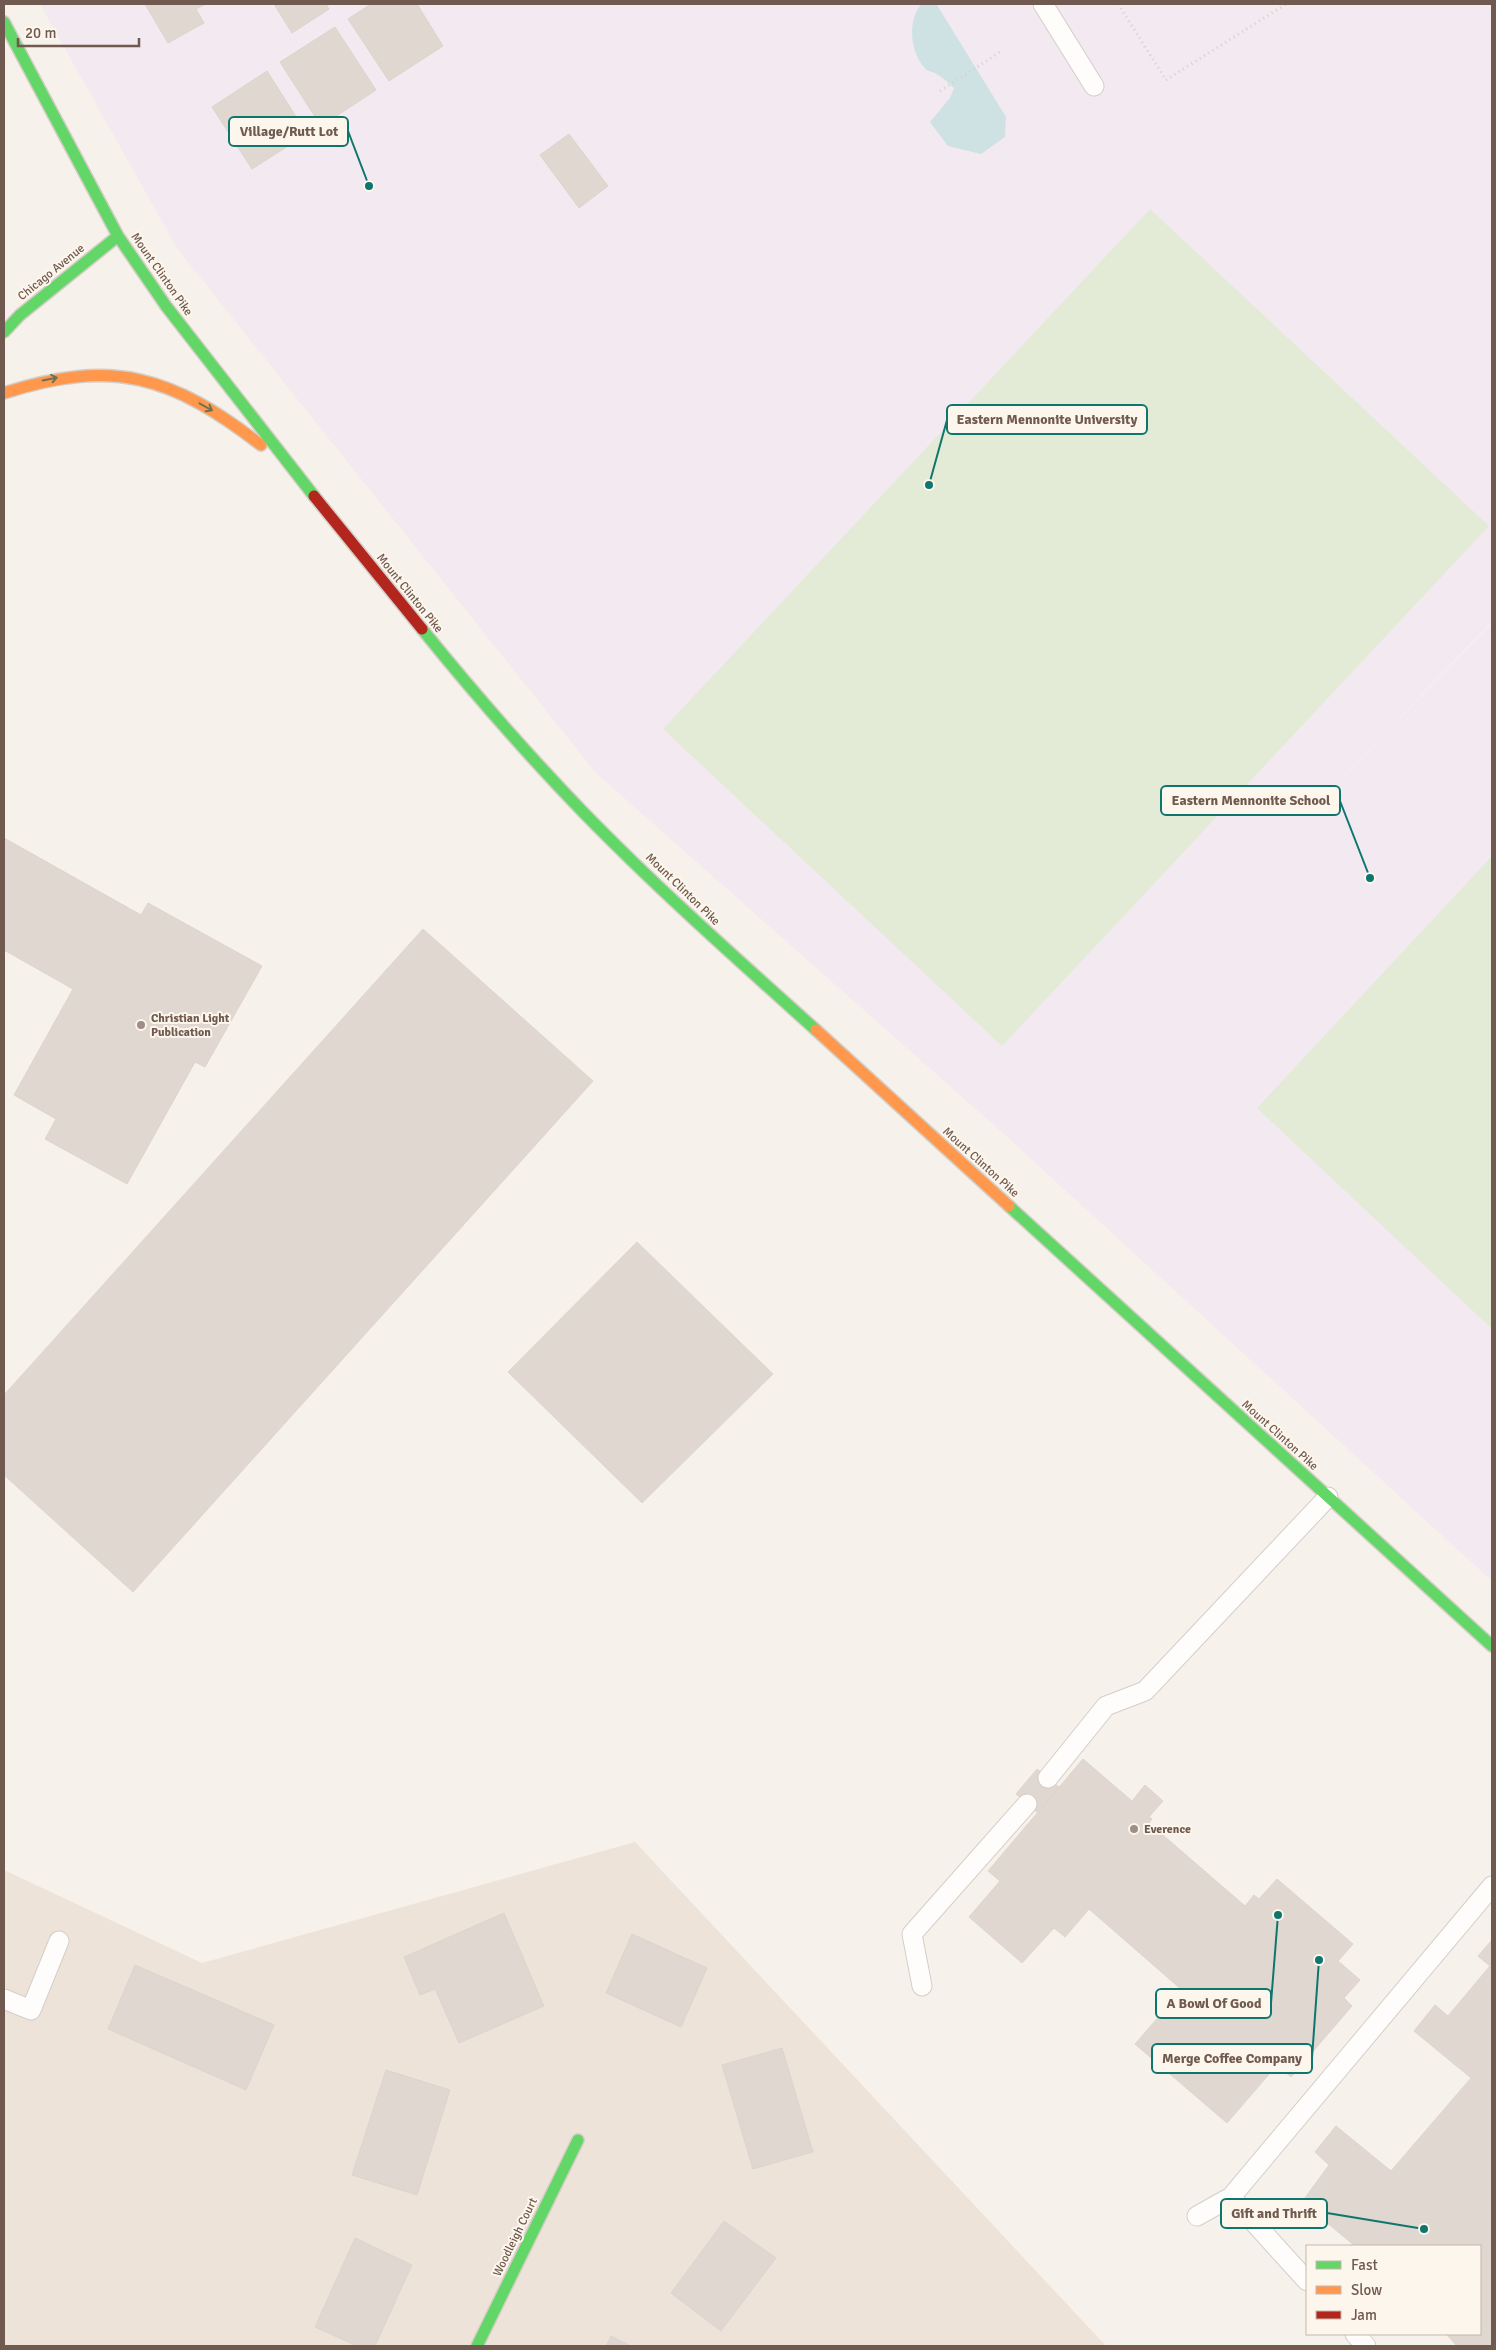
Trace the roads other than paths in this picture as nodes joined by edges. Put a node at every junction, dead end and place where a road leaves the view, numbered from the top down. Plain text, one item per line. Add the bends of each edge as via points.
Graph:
1 (1043, 4) edge
2 (4, 22) edge
3 (1094, 86) dead end
4 (118, 236) junction
5 (4, 332) edge
6 (4, 393) edge
7 (299, 478) junction
8 (1328, 1497) junction
9 (1492, 1646) edge
10 (1048, 1778) dead end
11 (1027, 1804) dead end
12 (1492, 1886) edge
13 (59, 1941) dead end
14 (922, 1986) dead end
15 (4, 1999) edge
16 (578, 2140) dead end
17 (1231, 2197) junction
18 (1197, 2216) dead end
19 (1306, 2280) edge
20 (1356, 2335) edge
21 (477, 2346) edge
22 (1366, 2346) edge

1 - 3 lane
2 - 4 street, Mount Clinton Pike
4 - 5 street, Chicago Avenue via 20,315
4 - 7 street, Mount Clinton Pike via 166,306
6 -> 7 street via 28,383 88,374 114,374 142,380 173,390 241,428
7 - 8 street, Mount Clinton Pike via 439,650 583,812 699,924
8 - 9 street, Mount Clinton Pike
8 - 10 lane via 1145,1691 1106,1706
11 - 14 lane via 912,1934
12 - 17 lane
13 - 15 lane via 31,2010
16 - 21 street, Woodleigh Court
17 - 18 lane
17 - 19 lane
20 - 22 lane

